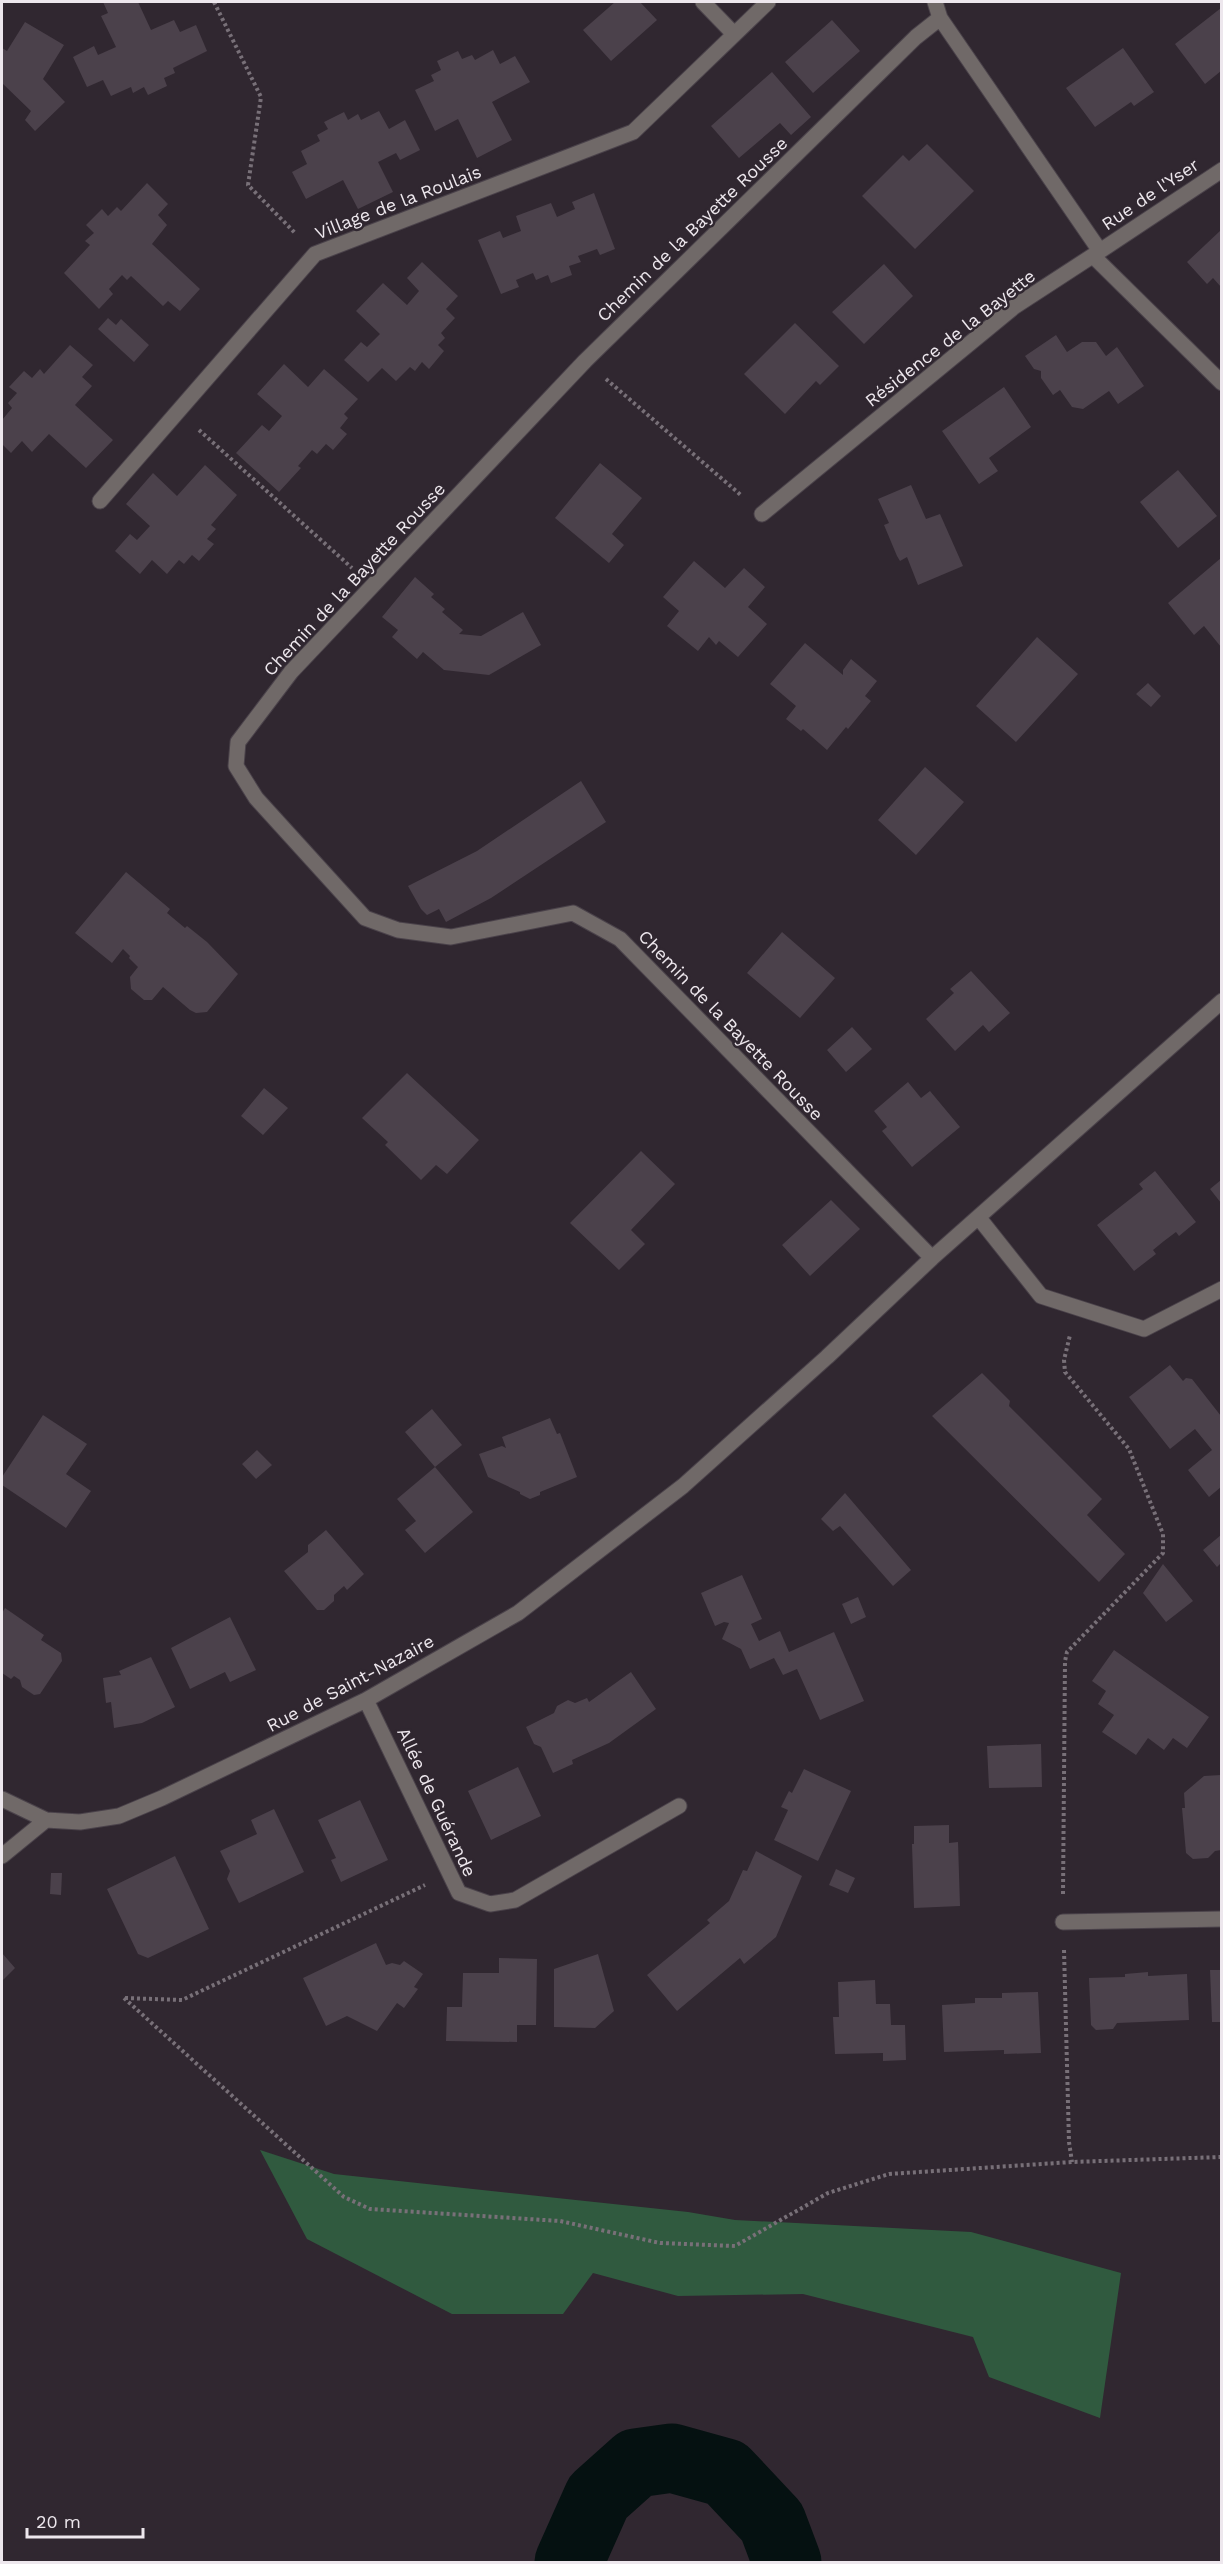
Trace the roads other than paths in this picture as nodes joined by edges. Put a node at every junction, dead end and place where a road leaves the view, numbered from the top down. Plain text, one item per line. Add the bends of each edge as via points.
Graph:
1 (703, 2) edge
2 (768, 2) edge
3 (935, 2) edge
4 (940, 18) junction
5 (733, 33) junction
6 (1221, 170) edge
7 (1097, 253) junction
8 (1221, 383) edge
9 (100, 501) dead end
10 (762, 514) road end
11 (1221, 1000) edge
12 (979, 1218) junction
13 (932, 1258) junction
14 (1221, 1289) edge
15 (366, 1700) junction
16 (2, 1799) edge
17 (679, 1806) dead end
18 (46, 1820) junction
19 (2, 1856) edge
20 (1221, 1919) edge
21 (1063, 1922) road end

1 - 5 street
2 - 5 street
3 - 4 street
4 - 7 street
4 - 13 street, Chemin de la Bayette Rousse via 916,37 585,361 291,672 238,742 236,766 256,798 365,918 398,930 451,937 573,913 620,939
5 - 9 street, Village de la Roulais via 633,132 315,255
6 - 7 street, Rue de l'Yser
7 - 8 street
7 - 10 street, Résidence de la Bayette via 1014,307
11 - 12 street, Rue de Saint-Nazaire
12 - 13 street, Rue de Saint-Nazaire
12 - 14 street via 1041,1296 1144,1329
13 - 15 street, Rue de Saint-Nazaire via 682,1486 518,1613
15 - 17 street, Allée de Guérande via 459,1893 490,1904 515,1900
15 - 18 street, Rue de Saint-Nazaire via 119,1816 80,1822
16 - 18 street, Rue de Saint-Nazaire
18 - 19 street
20 - 21 street

